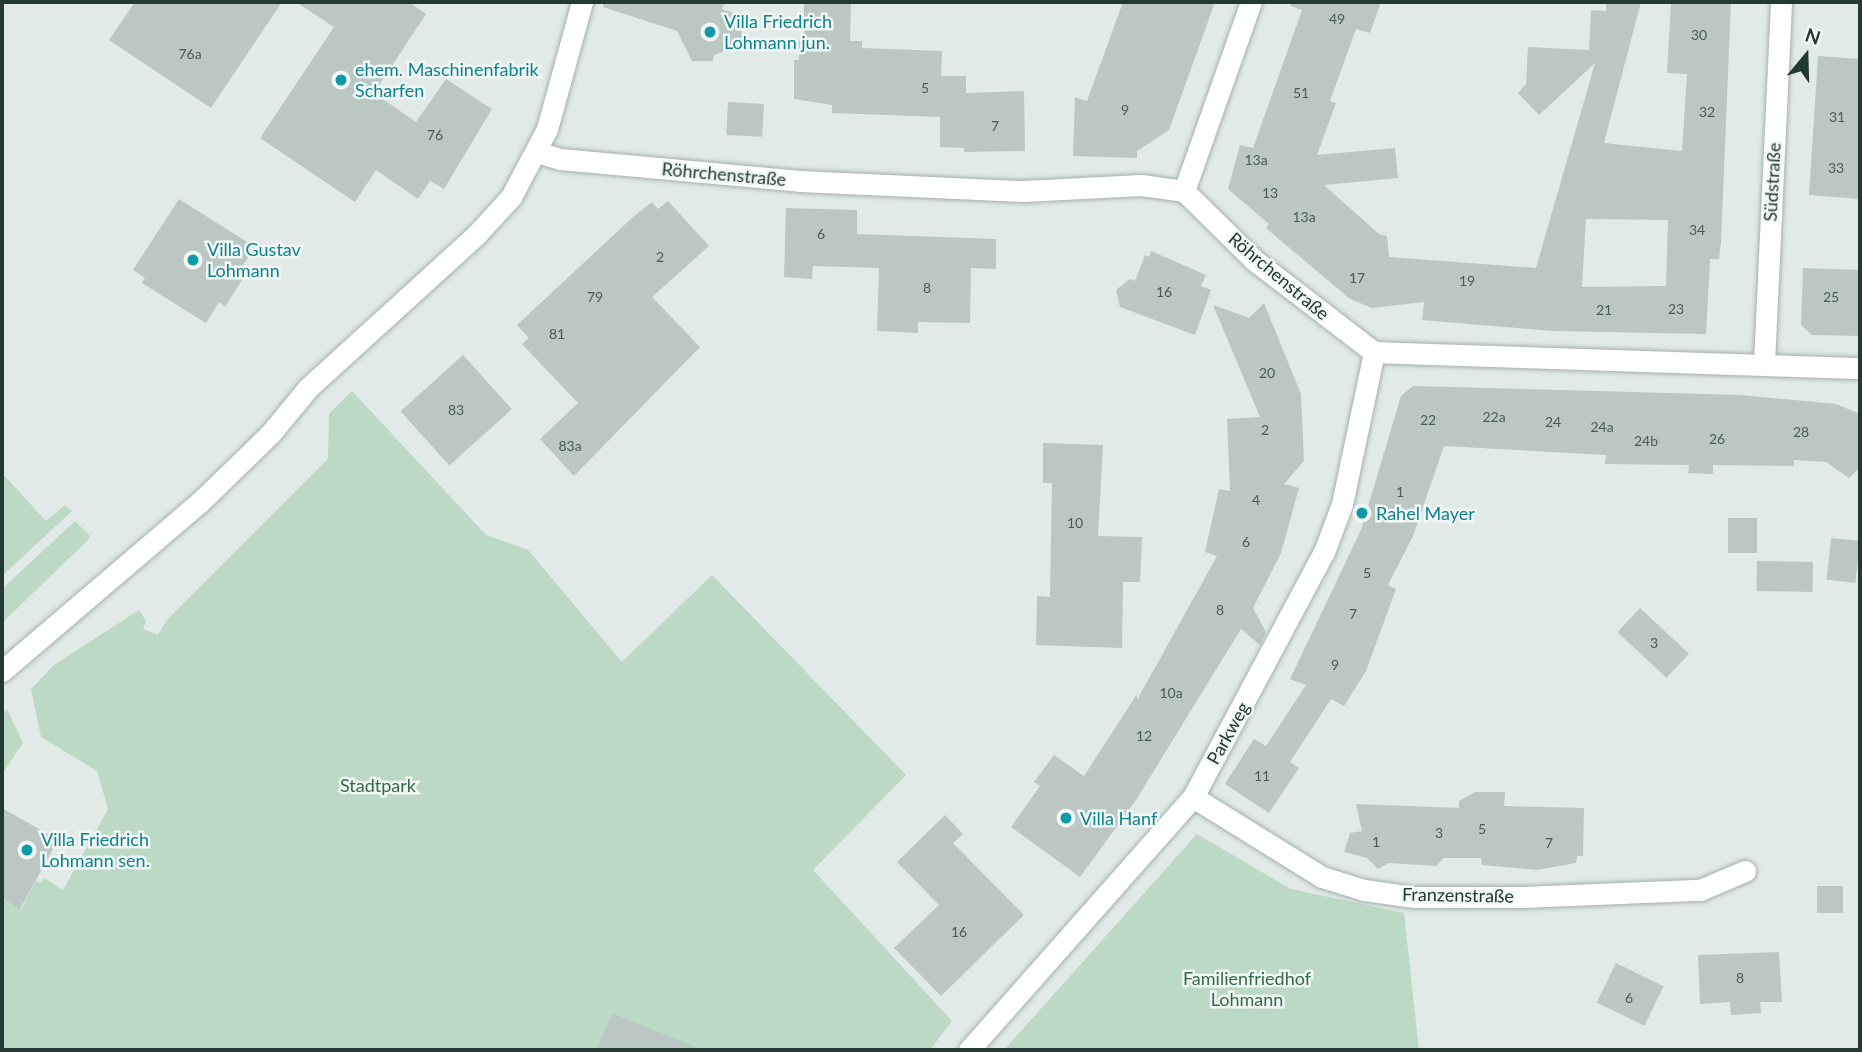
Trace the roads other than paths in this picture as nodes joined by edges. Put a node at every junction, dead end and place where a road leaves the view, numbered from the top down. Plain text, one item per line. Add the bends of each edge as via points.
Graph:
1 (582, 2) edge
2 (1251, 2) edge
3 (1781, 2) edge
4 (537, 152) junction
5 (1184, 191) junction
6 (1374, 352) junction
7 (1764, 363) junction
8 (1860, 368) edge
9 (2, 671) edge
10 (1193, 797) junction
11 (1745, 871) dead end
12 (969, 1050) edge

1 - 4 street
2 - 5 street
3 - 7 street, Südstraße
4 - 5 street, Röhrchenstraße via 560,159 800,181 1023,191 1141,185
4 - 9 street via 511,197 477,234 308,388 270,434 128,567
5 - 6 street, Röhrchenstraße via 1254,260
6 - 7 street
6 - 10 street, Parkweg via 1342,504 1324,552
7 - 8 street
10 - 11 street, Franzenstraße via 1322,877 1364,890 1413,897 1700,890
10 - 12 street, Parkweg

